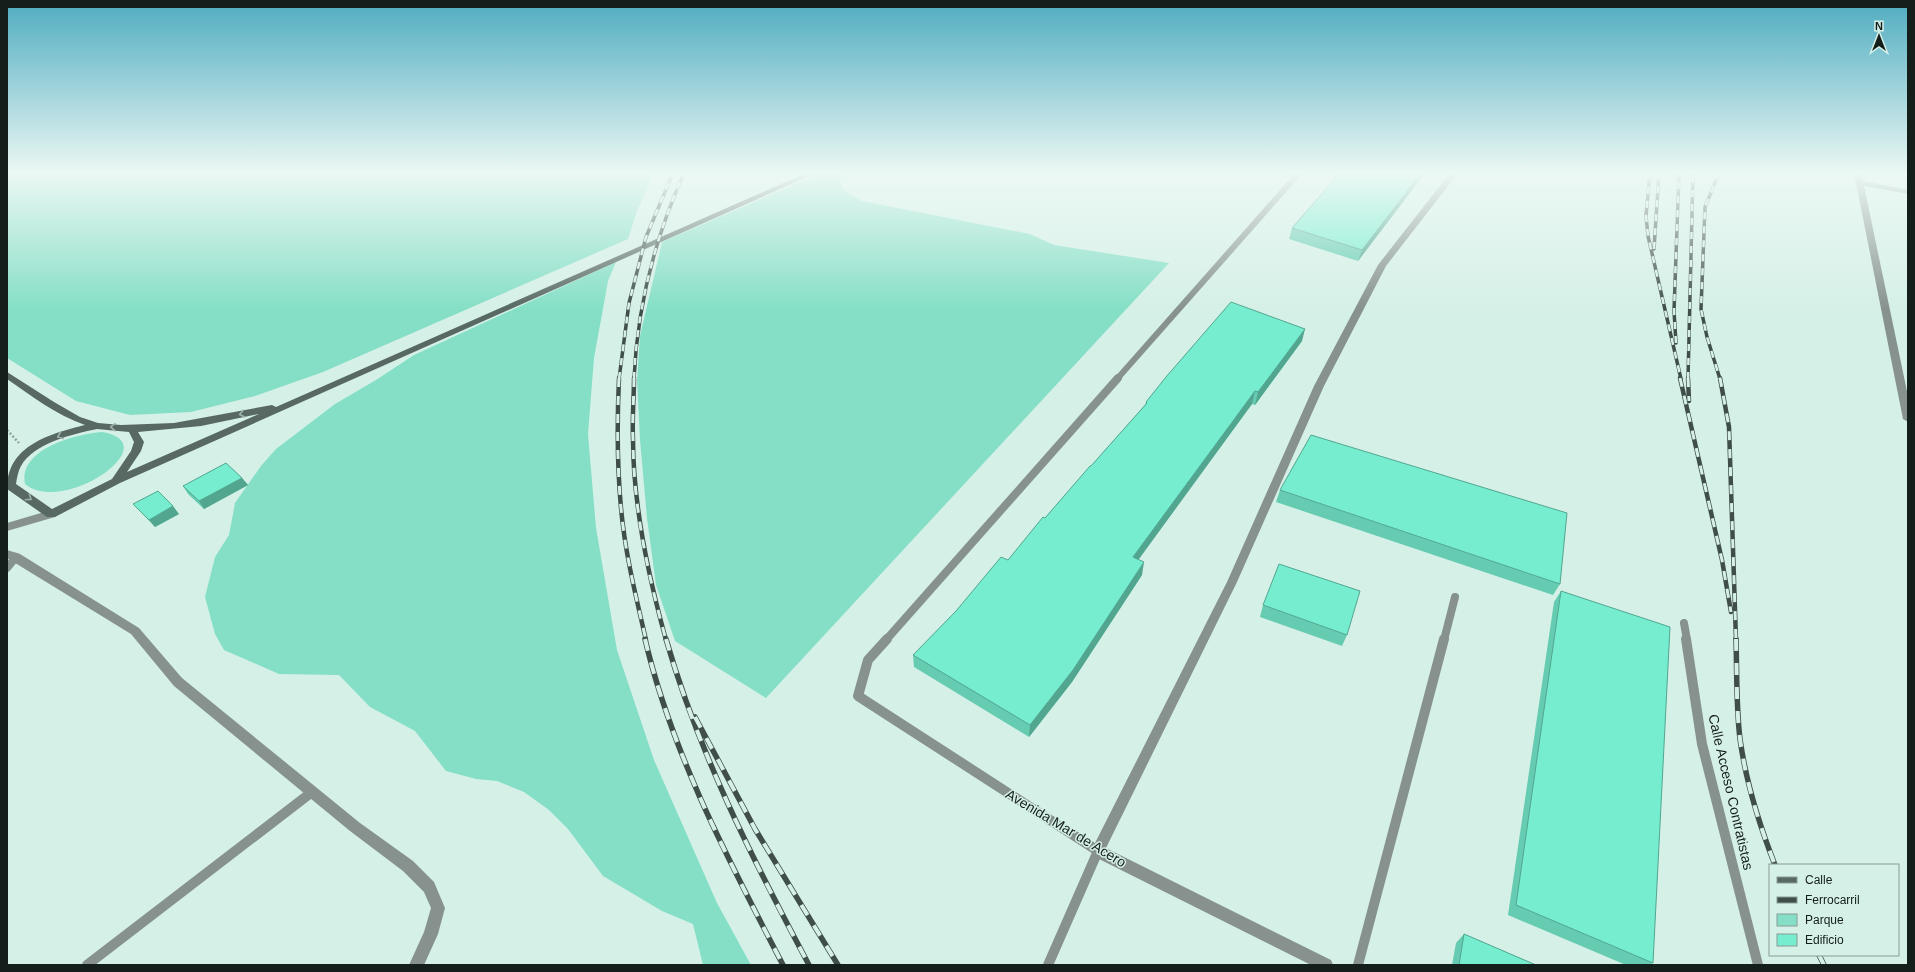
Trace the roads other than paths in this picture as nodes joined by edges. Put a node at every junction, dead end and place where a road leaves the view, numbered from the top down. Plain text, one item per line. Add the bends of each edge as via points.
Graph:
1 (710, 218) edge
2 (1259, 218) edge
3 (1419, 218) edge
4 (1868, 218) edge
5 (7, 375) edge
6 (294, 403) junction
7 (1908, 419) edge
8 (97, 426) junction
9 (132, 429) junction
10 (116, 481) junction
11 (9, 484) edge
12 (51, 514) junction
13 (7, 527) edge
14 (11, 556) edge
15 (7, 568) edge
16 (1455, 597) dead end
17 (1684, 624) dead end
18 (312, 792) junction
19 (1098, 851) junction
20 (88, 965) edge
21 (416, 965) edge
22 (1048, 965) edge
23 (1326, 965) edge
24 (1358, 965) edge
25 (1758, 965) edge

1 - 6 main road
2 - 19 lane, Avenida Mar de Acero via 868,660 858,696
3 - 19 street via 1382,265 1318,386 1232,582
4 - 7 street
5 - 8 main road via 77,419
6 -> 9 main road via 203,423
6 - 10 main road
9 -> 8 main road
8 -> 11 main road via 67,433 32,450 21,458
9 - 10 main road via 139,442
10 - 12 main road
11 -> 12 main road
12 - 13 street
14 - 15 lane
14 - 18 street via 135,631 178,682
16 - 24 lane
17 - 25 lane, Calle Acceso Contratistas via 1702,744
18 - 20 lane
18 - 21 street via 408,866 429,887 438,908 431,934
19 - 22 lane
19 - 23 street, Avenida Mar de Acero

